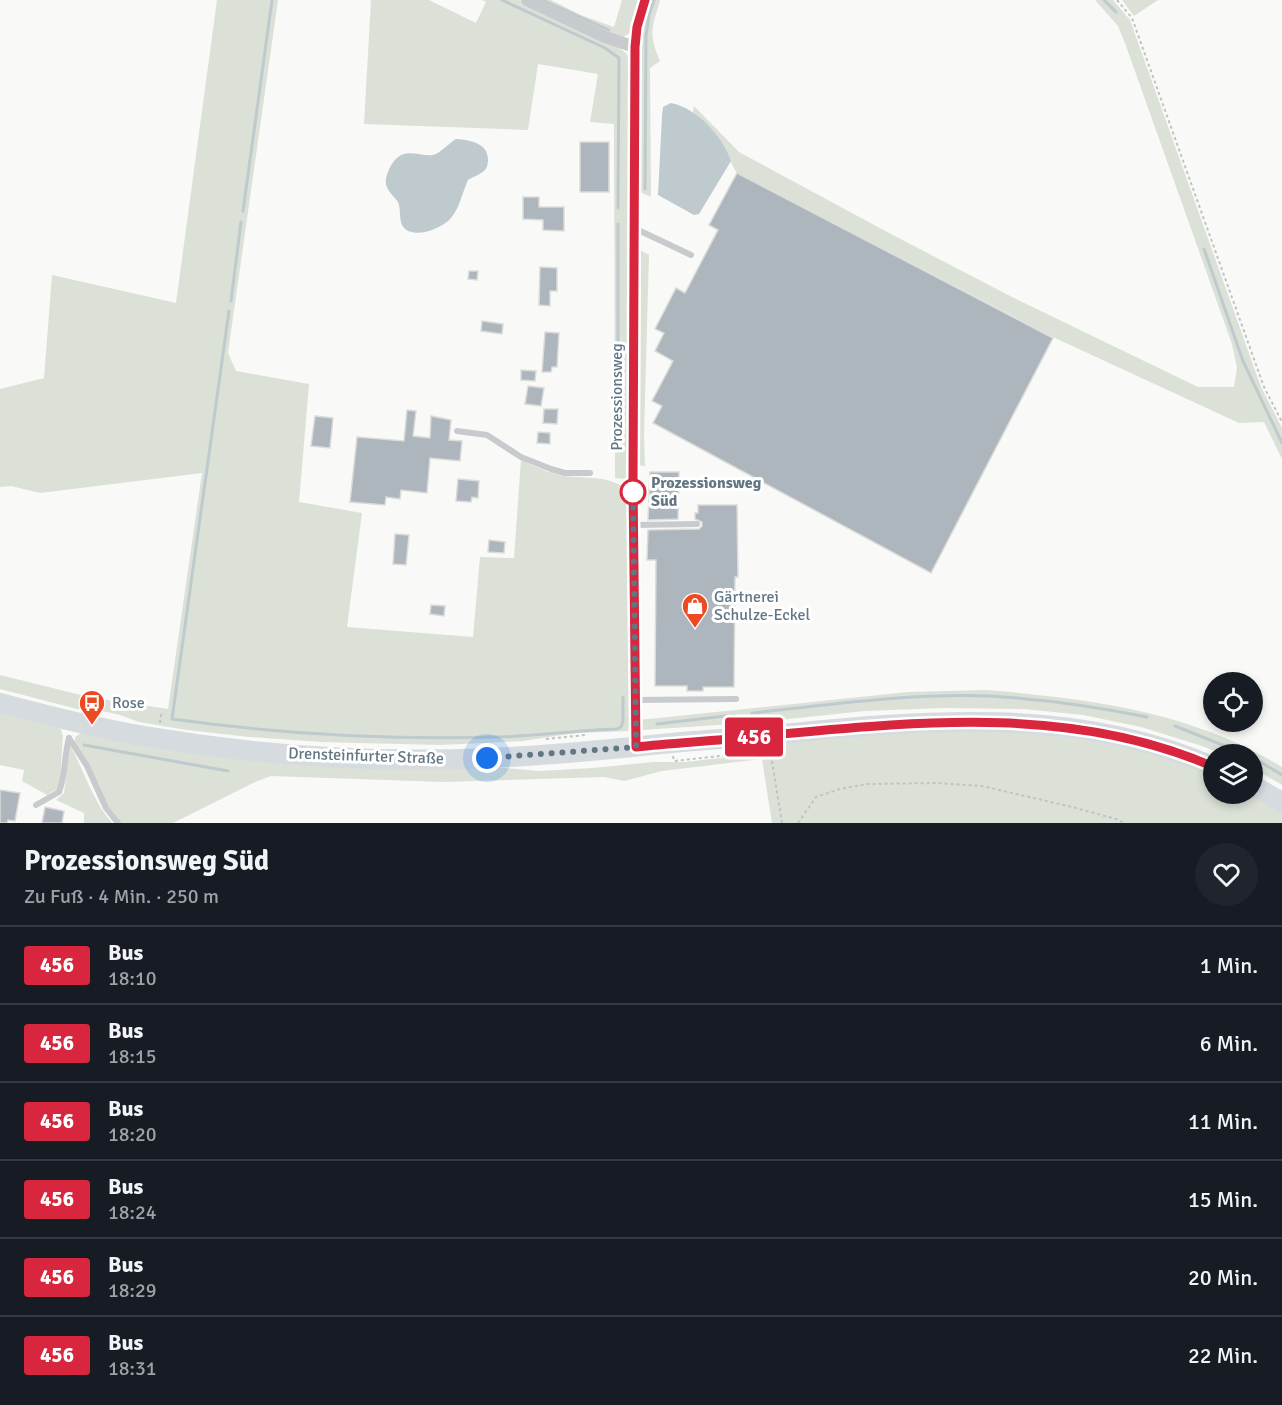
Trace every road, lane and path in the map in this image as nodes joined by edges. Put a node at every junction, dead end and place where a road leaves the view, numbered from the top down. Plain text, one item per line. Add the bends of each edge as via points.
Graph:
1 (527, 0) edge
2 (645, 0) edge
3 (1117, 0) edge
4 (635, 47) junction
5 (634, 227) junction
6 (691, 255) dead end
7 (1282, 422) edge
8 (457, 431) dead end
9 (590, 473) dead end
10 (697, 524) dead end
11 (633, 525) junction
12 (736, 699) dead end
13 (634, 700) junction
14 (0, 703) edge
15 (71, 730) junction
16 (591, 735) dead end
17 (541, 740) dead end
18 (770, 746) dead end
19 (636, 747) junction
20 (1203, 762) edge
21 (1263, 791) edge
22 (1282, 802) edge
23 (36, 805) dead end
24 (118, 823) edge
25 (782, 823) edge
26 (798, 823) edge
27 (1125, 823) edge

1 - 4 street
2 - 4 street, Prozessionsweg
3 - 7 path via 1132,18 1264,387
4 - 5 street, Prozessionsweg
5 - 6 lane
5 - 11 street, Prozessionsweg
8 - 9 lane via 487,435 521,457 551,469
10 - 11 lane
11 - 13 street, Prozessionsweg
12 - 13 lane
13 - 19 street, Prozessionsweg
14 - 15 main road, Drensteinfurter Straße
15 - 19 main road, Drensteinfurter Straße via 320,756 487,758
15 - 23 lane via 59,792
15 - 24 lane via 106,808
16 - 17 path
18 - 25 path
19 - 20 main road, Drensteinfurter Straße via 864,725 1023,723 1137,741
21 - 22 main road
26 - 27 path via 816,797 867,783 982,786

